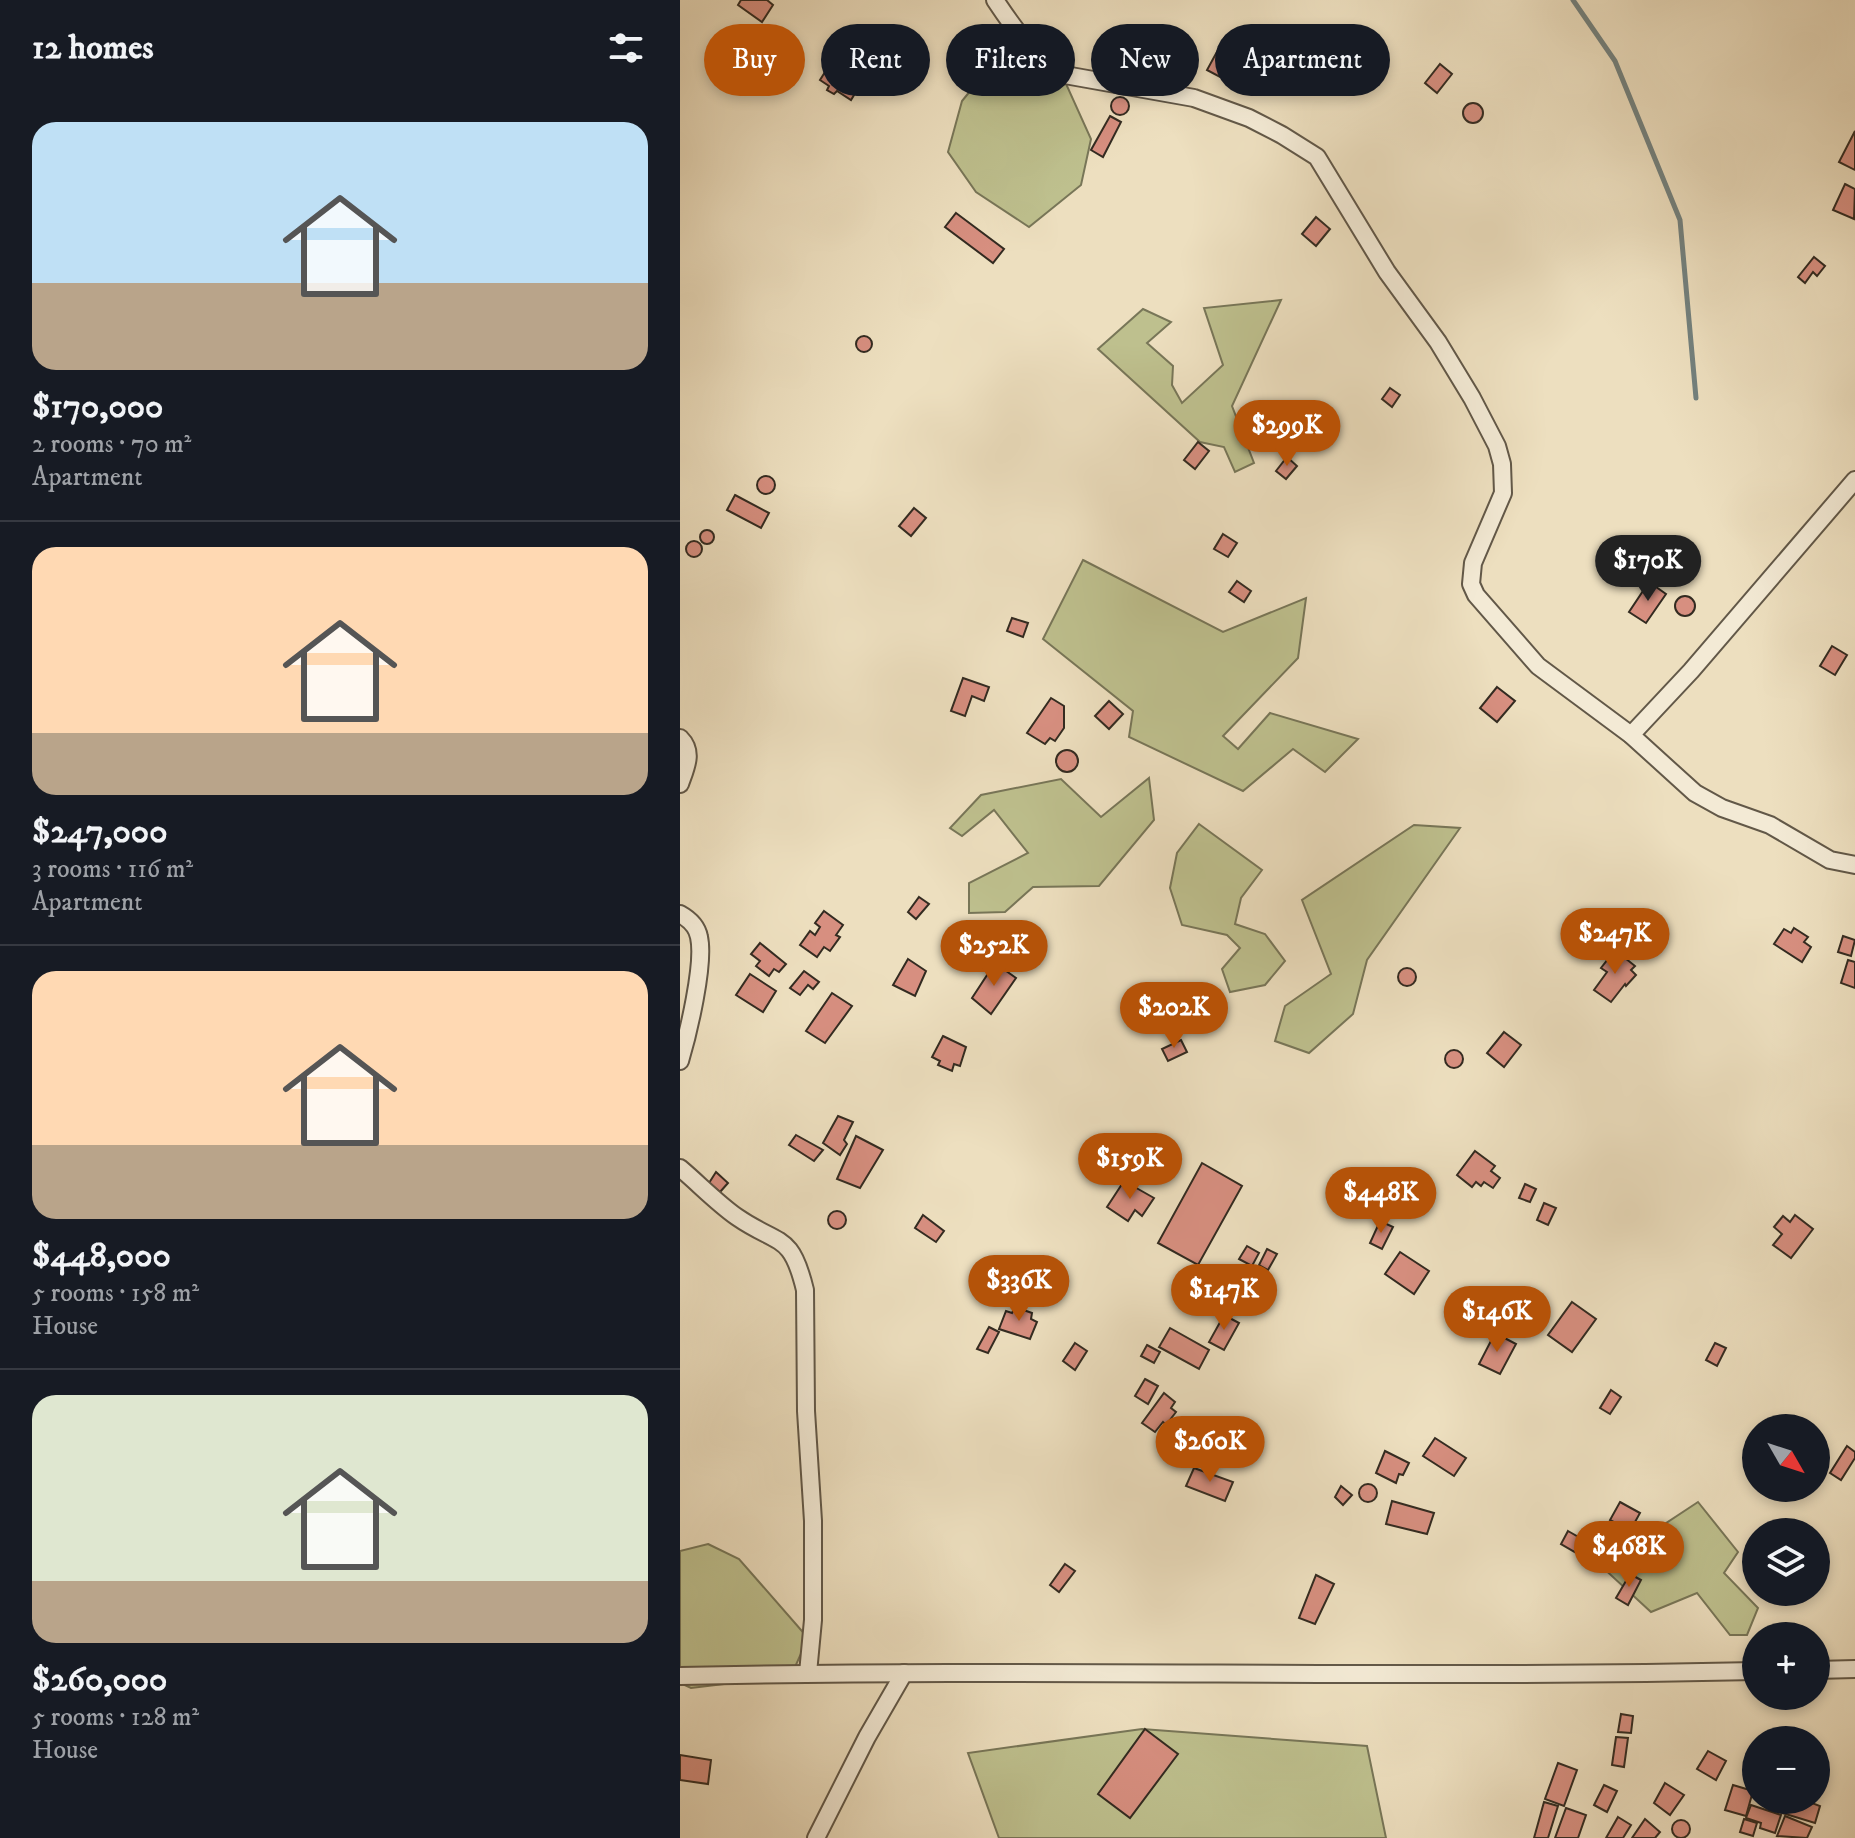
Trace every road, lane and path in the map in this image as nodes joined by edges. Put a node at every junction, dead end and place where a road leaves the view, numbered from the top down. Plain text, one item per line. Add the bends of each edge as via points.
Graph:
1 (995, 0) edge
2 (1855, 480) edge
3 (1631, 735) junction
4 (680, 738) edge
5 (680, 784) edge
6 (1855, 865) edge
7 (680, 914) edge
8 (680, 1061) edge
9 (680, 1168) edge
10 (1855, 1669) edge
11 (1830, 1670) edge
12 (1742, 1671) edge
13 (808, 1673) junction
14 (904, 1673) junction
15 (680, 1676) edge
16 (816, 1838) edge

1 - 3 street via 1029,47 1065,75 1194,98 1249,118 1317,157 1445,354 1497,446 1503,493 1473,563 1473,589 1538,666
2 - 3 street
3 - 6 street via 1708,801 1770,825 1830,860
4 - 5 street via 689,757
7 - 8 street via 697,929 700,946
9 - 13 street via 737,1216 789,1248 803,1279 813,1536
10 - 11 street
12 - 14 street
13 - 14 street
13 - 15 street
14 - 16 street

